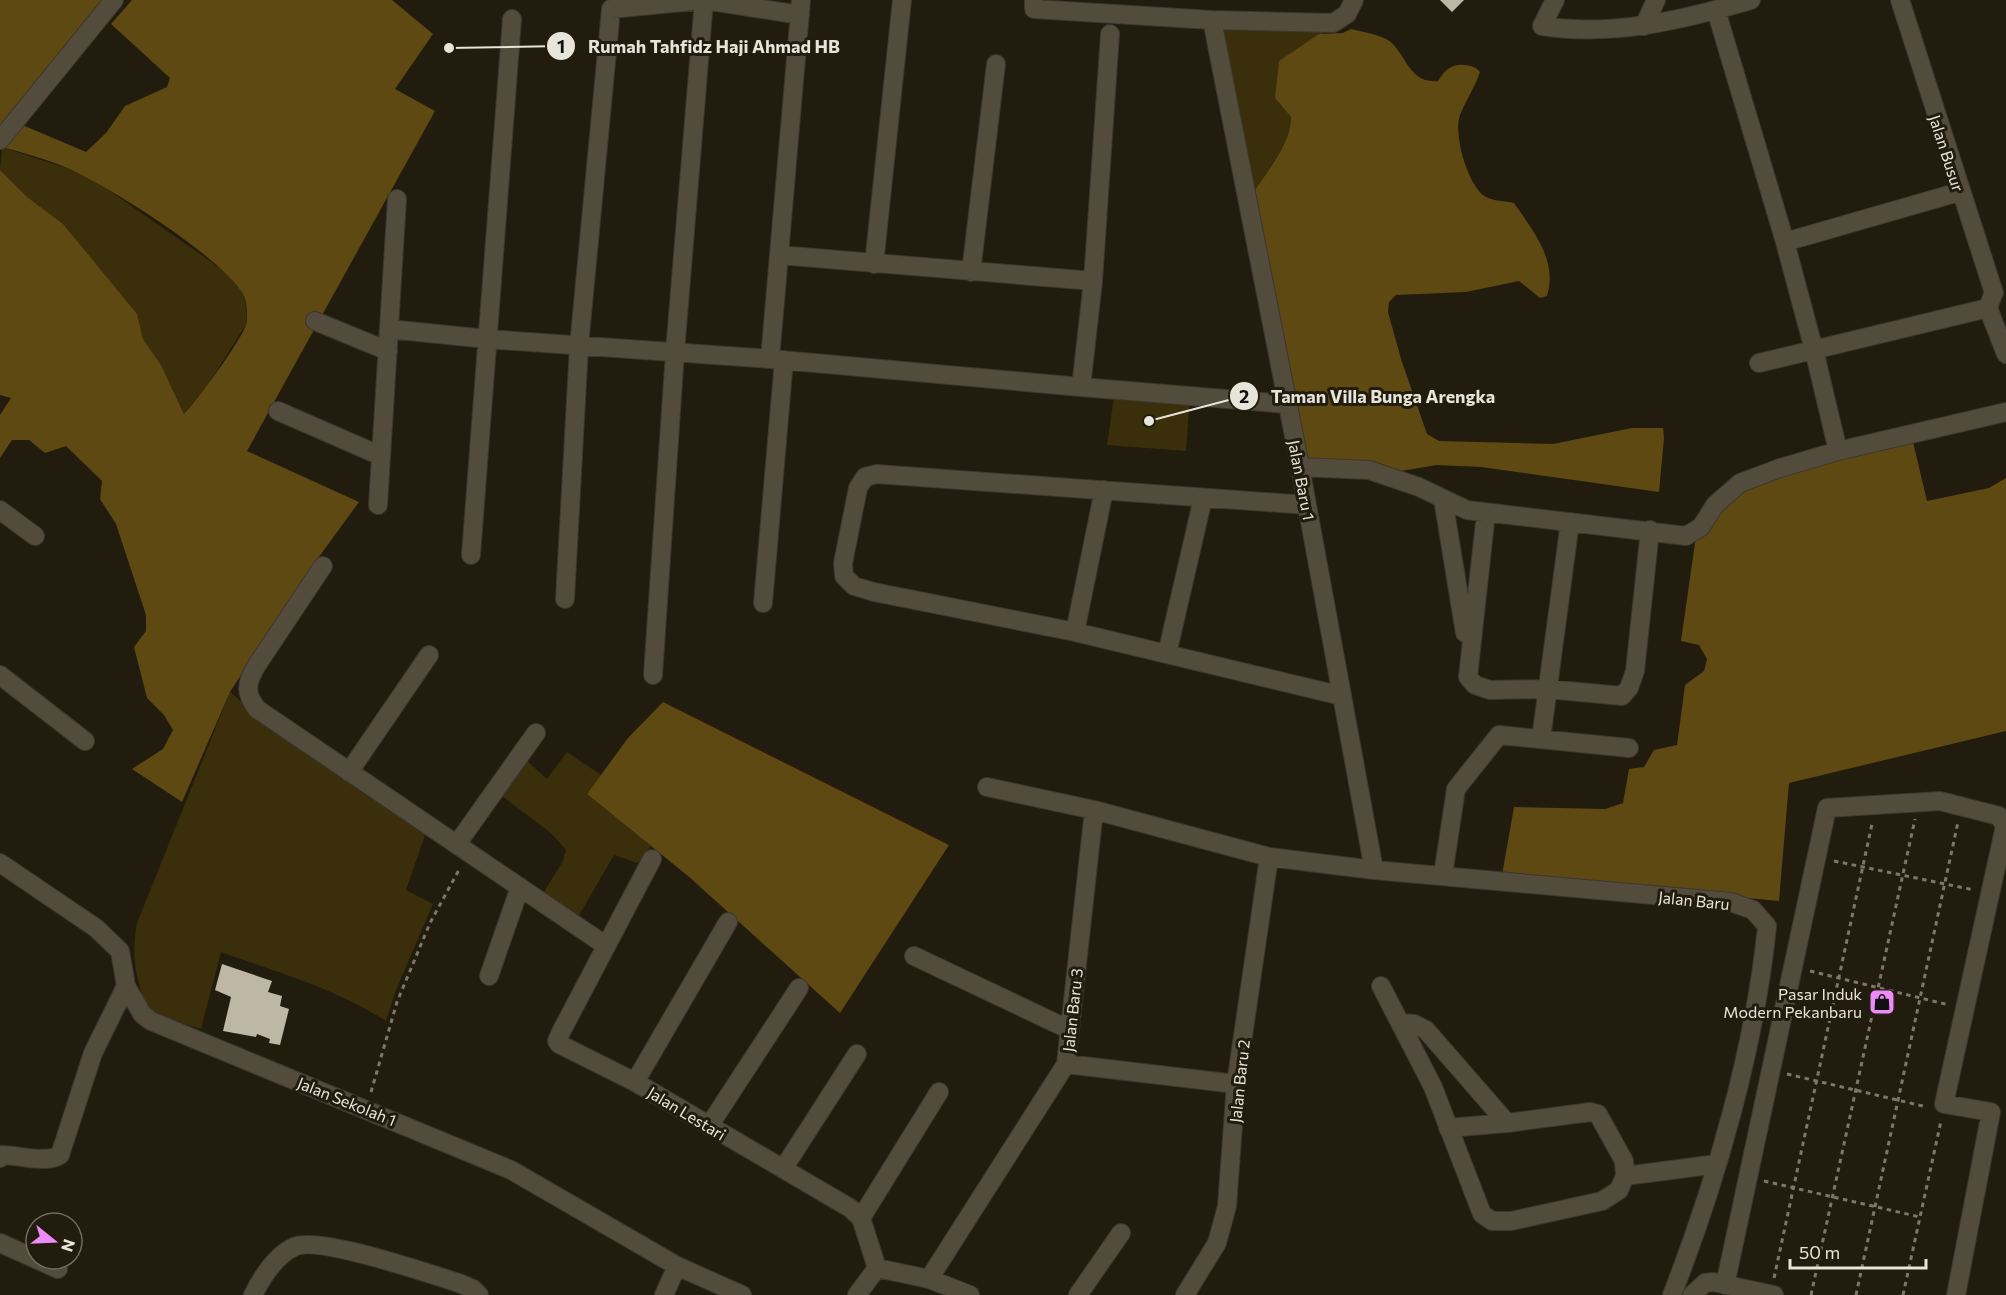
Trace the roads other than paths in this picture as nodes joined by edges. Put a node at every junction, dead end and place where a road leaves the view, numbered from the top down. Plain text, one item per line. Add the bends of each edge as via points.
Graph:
1 (114, 0) edge
2 (704, 0) edge
3 (902, 0) edge
4 (1034, 0) edge
5 (1354, 0) edge
6 (1555, 0) edge
7 (1656, 0) edge
8 (1751, 0) edge
9 (1900, 0) edge
10 (611, 4) edge
11 (1120, 7) edge
12 (800, 8) edge
13 (1716, 10) junction
14 (512, 19) dead end
15 (1212, 20) junction
16 (1644, 26) junction
17 (1110, 34) dead end
18 (996, 64) dead end
19 (0, 140) edge
20 (1959, 192) junction
21 (397, 199) dead end
22 (1785, 242) junction
23 (779, 255) junction
24 (874, 264) junction
25 (971, 273) junction
26 (1093, 281) junction
27 (1996, 299) edge
28 (315, 321) dead end
29 (389, 329) junction
30 (487, 339) junction
31 (579, 346) junction
32 (1814, 350) junction
33 (388, 351) junction
34 (675, 352) junction
35 (2006, 354) edge
36 (777, 359) junction
37 (1759, 363) dead end
38 (1081, 387) junction
39 (1286, 404) junction
40 (278, 411) dead end
41 (2006, 412) edge
42 (1838, 451) junction
43 (381, 456) junction
44 (1300, 467) junction
45 (1104, 490) junction
46 (1203, 498) junction
47 (1443, 499) junction
48 (378, 506) dead end
49 (1307, 506) junction
50 (0, 510) edge
51 (1486, 513) junction
52 (1570, 522) junction
53 (1650, 530) junction
54 (35, 536) dead end
55 (471, 555) dead end
56 (323, 566) dead end
57 (565, 599) dead end
58 (764, 603) dead end
59 (1075, 632) junction
60 (1468, 653) junction
61 (1167, 654) junction
62 (429, 655) dead end
63 (0, 675) edge
64 (653, 675) dead end
65 (1547, 689) junction
66 (1342, 696) junction
67 (536, 733) dead end
68 (1541, 739) junction
69 (85, 741) dead end
70 (1629, 748) dead end
71 (349, 772) junction
72 (987, 788) dead end
73 (1094, 810) junction
74 (463, 848) junction
75 (1269, 857) junction
76 (652, 859) dead end
77 (0, 863) edge
78 (1374, 870) junction
79 (1443, 875) junction
80 (520, 887) junction
81 (728, 922) dead end
82 (605, 945) junction
83 (914, 956) dead end
84 (489, 976) dead end
85 (126, 986) junction
86 (1381, 986) dead end
87 (799, 988) dead end
88 (1400, 1023) junction
89 (1068, 1029) junction
90 (857, 1054) dead end
91 (1066, 1064) junction
92 (635, 1082) junction
93 (1236, 1084) junction
94 (939, 1092) dead end
95 (1507, 1123) junction
96 (709, 1126) junction
97 (1448, 1128) junction
98 (0, 1158) edge
99 (1717, 1164) junction
100 (783, 1169) junction
101 (1625, 1176) junction
102 (861, 1218) junction
103 (1121, 1233) dead end
104 (0, 1243) edge
105 (24, 1254) edge
106 (677, 1266) junction
107 (877, 1268) junction
108 (929, 1280) junction
109 (1725, 1285) junction
110 (253, 1295) edge
111 (479, 1295) edge
112 (664, 1295) edge
113 (742, 1295) edge
114 (857, 1295) edge
115 (970, 1295) edge
116 (1078, 1295) edge
117 (1185, 1295) edge
118 (1672, 1295) edge
119 (1692, 1295) edge
120 (1772, 1295) edge
121 (1956, 1295) edge

1 - 19 street
2 - 10 street
2 - 12 street
2 - 34 street
3 - 24 street
4 - 11 street via 1034,9
5 - 15 street via 1347,14 1333,23
6 - 16 street via 1542,26 1602,31
7 - 16 street
8 - 13 street
9 - 20 street, Jalan Busur
10 - 31 street
11 - 15 street
12 - 23 street
13 - 16 street
13 - 22 street
14 - 30 street
15 - 39 street, Jalan Baru 1
17 - 26 street
18 - 25 street
20 - 22 street
20 - 27 street, Jalan Busur
21 - 29 street
22 - 32 street
23 - 24 street
23 - 36 street
24 - 25 street
25 - 26 street
26 - 38 street
27 - 32 street
27 - 35 street, Jalan Busur
28 - 33 street
29 - 30 street
29 - 33 street
30 - 31 street
30 - 55 street
31 - 34 street
31 - 57 street
32 - 37 street
32 - 42 street
33 - 43 street
34 - 36 street
34 - 64 street
36 - 38 street
36 - 58 street
38 - 39 street
39 - 44 street, Jalan Baru 1
40 - 43 street
41 - 42 street
42 - 53 street via 1740,483 1715,505 1701,527 1686,536
43 - 48 street
44 - 47 street via 1370,470
44 - 49 street, Jalan Baru 1
45 - 46 street
45 - 59 street
45 - 59 street via 878,474 865,477 853,504 843,563 844,576 854,586
46 - 49 street
46 - 61 street
47 - 51 street via 1467,510
47 - 60 street
49 - 66 street, Jalan Baru 1
50 - 54 street
51 - 52 street
51 - 60 street
52 - 53 street
52 - 65 street
53 - 65 street via 1635,670 1629,688 1622,696
56 - 71 street via 246,684 248,697 257,709
59 - 61 street
60 - 65 street via 1468,676 1475,685 1490,690
61 - 66 street
62 - 71 street
63 - 69 street
65 - 68 street
66 - 78 street, Jalan Baru 1
67 - 74 street
68 - 70 street
68 - 79 street via 1499,735 1456,789
71 - 74 street
72 - 73 street, Jalan Baru
73 - 75 street, Jalan Baru
73 - 89 street, Jalan Baru 3
74 - 80 street
75 - 78 street, Jalan Baru
75 - 93 street, Jalan Baru 2
76 - 82 street
77 - 85 street, Jalan Sekolah 1 via 96,928 120,951
78 - 79 street, Jalan Baru
79 - 99 street, Jalan Baru via 1731,902 1753,909 1767,926 1764,959
80 - 82 street
80 - 84 street
81 - 92 street
82 - 92 street, Jalan Lestari via 557,1041
83 - 89 street
85 - 98 street via 93,1053 60,1155 54,1159 3,1155
85 - 106 street, Jalan Sekolah 1 via 142,1014 151,1021 511,1170
86 - 88 street
87 - 96 street
88 - 95 street via 1426,1030
88 - 97 street via 1433,1087
89 - 91 street, Jalan Baru 3
90 - 100 street
91 - 93 street
91 - 108 street, Jalan Baru 3
92 - 96 street, Jalan Lestari
93 - 117 street, Jalan Baru 2 via 1227,1206 1217,1243
94 - 102 street
95 - 97 street
95 - 101 street via 1598,1114 1624,1161
96 - 100 street, Jalan Lestari
97 - 101 street via 1482,1214 1492,1221 1520,1220 1602,1201 1619,1190
99 - 101 street
99 - 118 street, Jalan Baru
100 - 102 street, Jalan Lestari
102 - 107 street
103 - 116 street
104 - 105 street
106 - 112 street
106 - 113 street, Jalan Sekolah 1
107 - 108 street
107 - 114 street
108 - 115 street
109 - 119 street via 1705,1283
109 - 120 street
109 - 121 street via 1827,808 1940,801 1999,816 2005,826 1944,1108 1991,1112
110 - 111 street via 279,1258 295,1246 309,1243 459,1283

